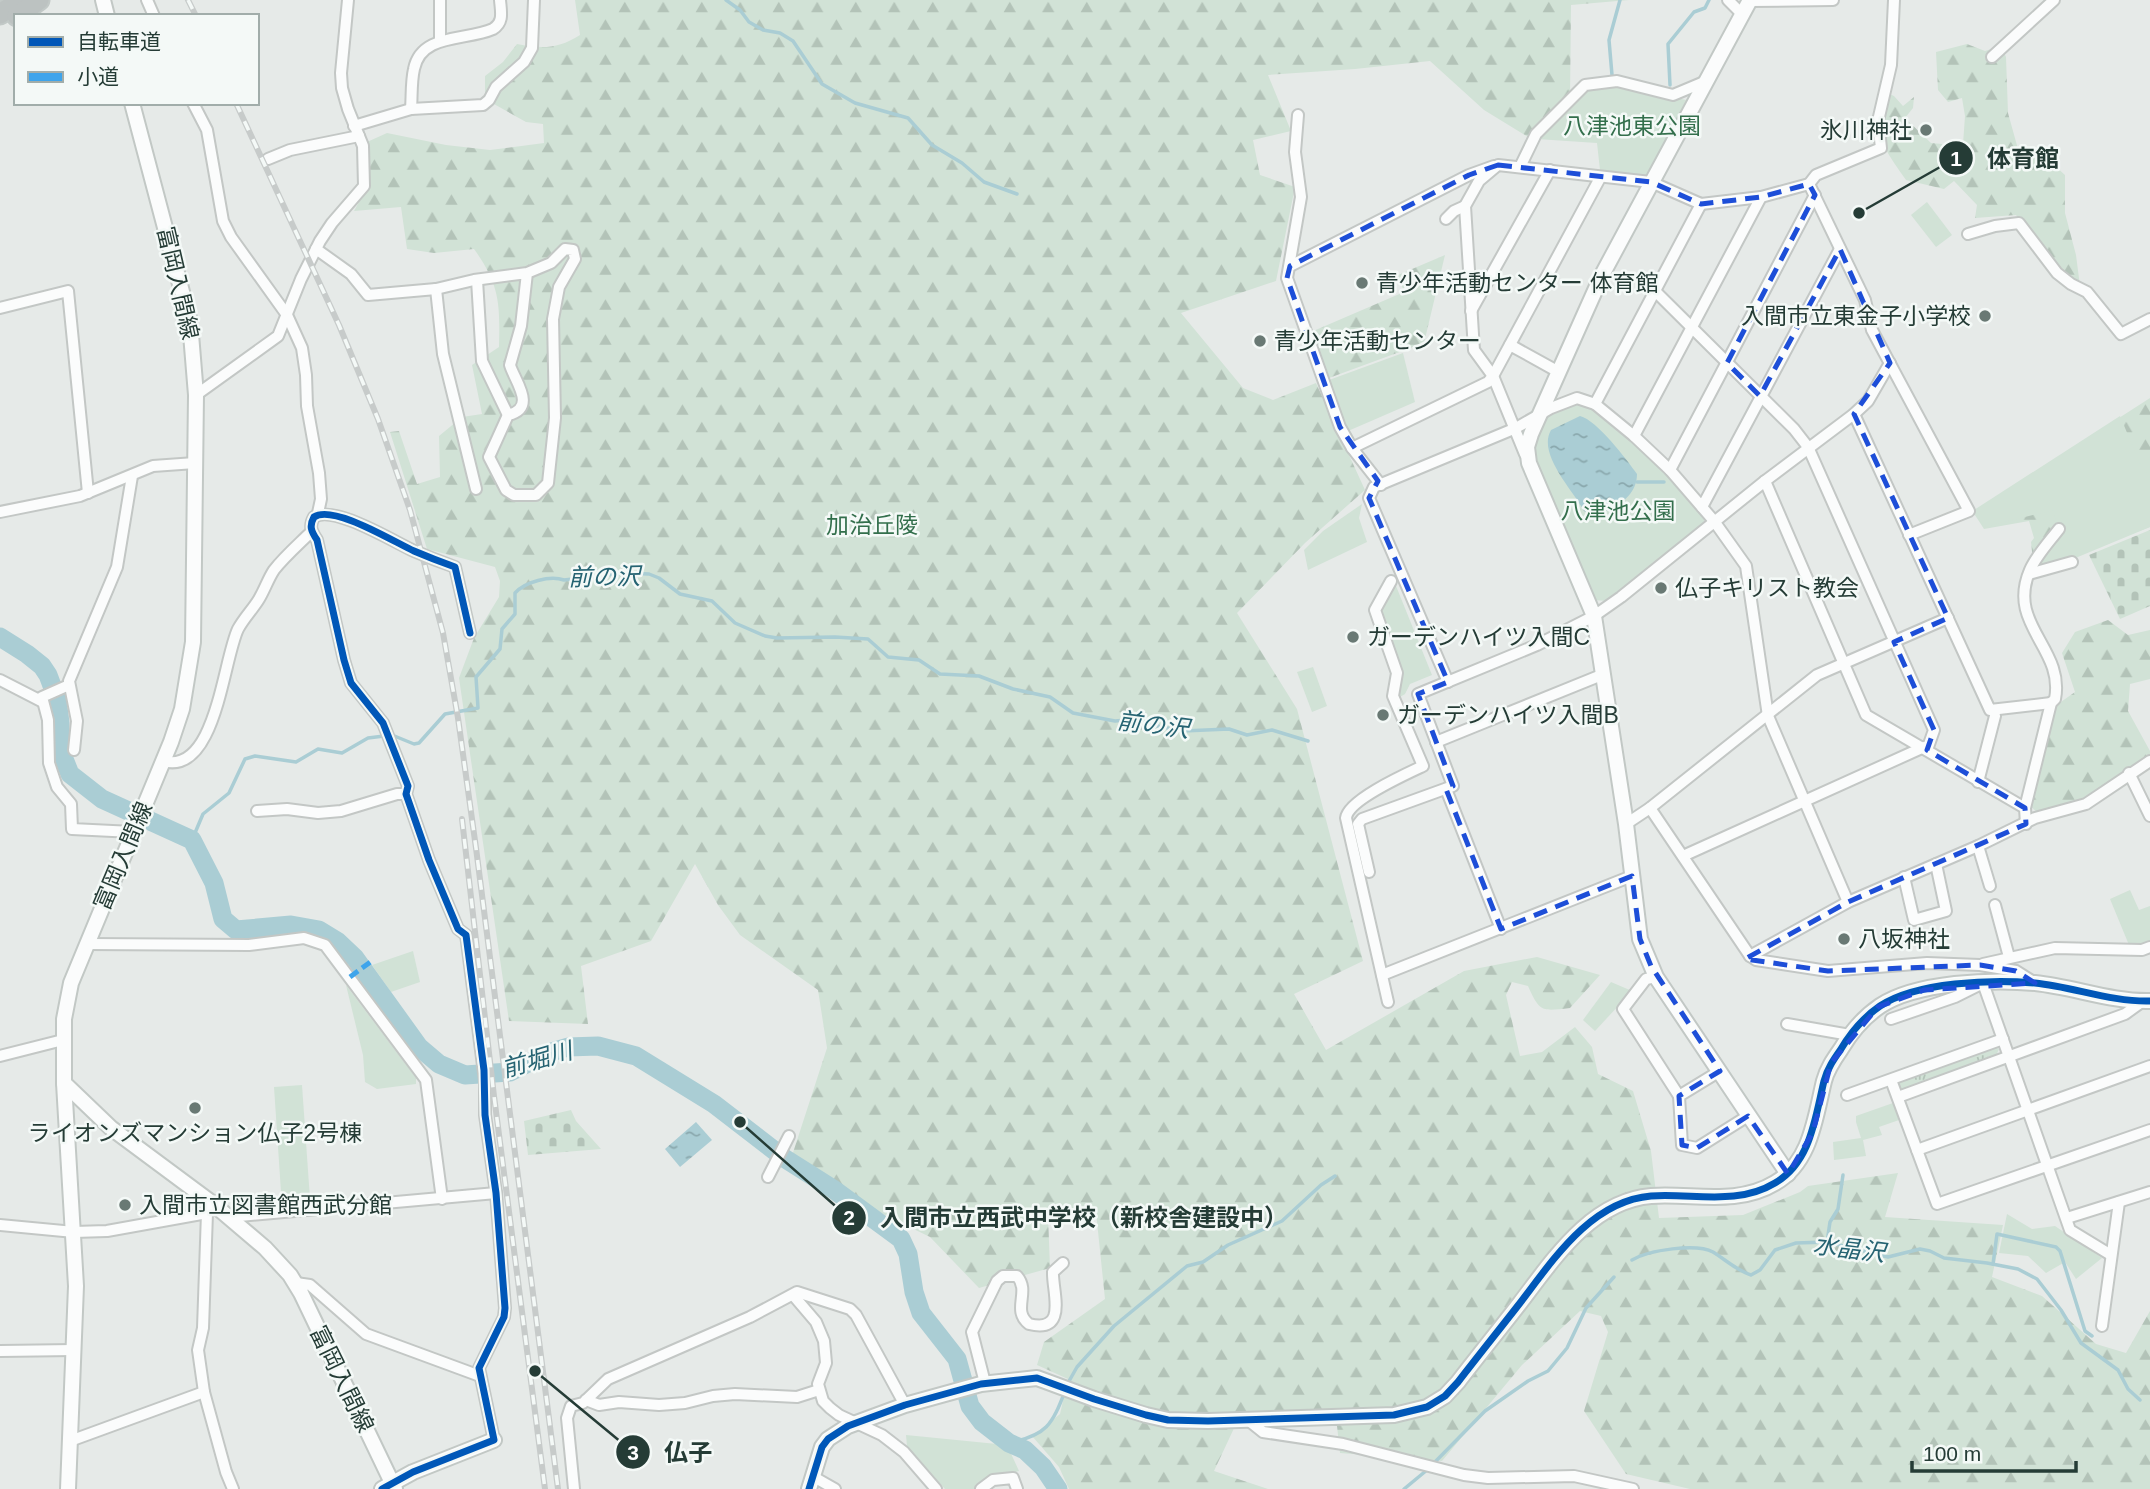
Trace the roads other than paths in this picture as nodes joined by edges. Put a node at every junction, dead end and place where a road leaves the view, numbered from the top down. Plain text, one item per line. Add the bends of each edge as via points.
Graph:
1 (21, 0) edge
2 (40, 0) edge
3 (348, 0) edge
4 (440, 0) edge
5 (500, 0) edge
6 (534, 0) edge
7 (1728, 0) edge
8 (1833, 0) edge
9 (1894, 0) edge
10 (2054, 0) edge
11 (1747, 5) edge
12 (16, 14) edge
13 (9, 18) edge
14 (440, 41) junction
15 (1992, 57) dead end
16 (1704, 82) junction
17 (133, 105) edge
18 (194, 105) edge
19 (411, 109) junction
20 (1298, 115) dead end
21 (357, 131) junction
22 (268, 159) dead end
23 (1498, 165) junction
24 (1520, 167) junction
25 (1550, 170) junction
26 (1600, 178) junction
27 (1651, 182) junction
28 (1809, 184) junction
29 (1815, 195) junction
30 (1761, 197) junction
31 (1701, 204) junction
32 (1465, 206) junction
33 (1446, 219) dead end
34 (1968, 234) dead end
35 (316, 248) junction
36 (1840, 249) junction
37 (1290, 266) junction
38 (527, 273) junction
39 (477, 280) junction
40 (436, 289) junction
41 (1656, 292) junction
42 (0, 308) edge
43 (1471, 311) junction
44 (287, 315) junction
45 (2150, 319) edge
46 (1693, 329) junction
47 (1510, 345) junction
48 (1727, 363) junction
49 (1890, 363) junction
50 (1557, 371) junction
51 (1493, 376) junction
52 (196, 395) junction
53 (1760, 396) junction
54 (1595, 404) junction
55 (1854, 414) junction
56 (508, 415) junction
57 (1538, 417) junction
58 (1516, 428) junction
59 (1634, 436) junction
60 (1808, 447) junction
61 (1352, 448) junction
62 (489, 457) junction
63 (195, 463) junction
64 (1529, 463) junction
65 (470, 465) junction
66 (1670, 470) junction
67 (132, 476) junction
68 (1765, 481) junction
69 (1381, 485) junction
70 (476, 489) dead end
71 (88, 494) junction
72 (1702, 507) junction
73 (0, 512) edge
74 (318, 513) junction
75 (1714, 521) junction
76 (2059, 530) dead end
77 (311, 531) junction
78 (1909, 535) junction
79 (2072, 562) dead end
80 (2029, 574) junction
81 (1391, 581) dead end
82 (1594, 616) junction
83 (1948, 618) junction
84 (470, 633) dead end
85 (1894, 642) junction
86 (1844, 663) junction
87 (1604, 674) junction
88 (0, 680) edge
89 (1448, 682) junction
90 (66, 687) junction
91 (43, 702) junction
92 (2051, 703) junction
93 (1768, 716) junction
94 (1995, 716) dead end
95 (1436, 742) junction
96 (1925, 748) junction
97 (74, 750) dead end
98 (163, 761) junction
99 (2150, 761) edge
100 (2129, 773) junction
101 (1978, 782) junction
102 (1446, 789) junction
103 (406, 794) junction
104 (1805, 801) junction
105 (1650, 808) junction
106 (2025, 808) junction
107 (257, 811) dead end
108 (2150, 816) edge
109 (138, 821) junction
110 (1626, 824) junction
111 (2025, 824) junction
112 (1978, 846) junction
113 (1683, 856) junction
114 (1936, 864) junction
115 (1369, 872) dead end
116 (1632, 876) junction
117 (1905, 877) junction
118 (1990, 886) dead end
119 (1848, 902) junction
120 (1995, 905) dead end
121 (1501, 929) junction
122 (87, 944) junction
123 (2150, 947) edge
124 (1750, 956) junction
125 (2009, 957) junction
126 (1980, 965) junction
127 (1382, 975) junction
128 (1656, 977) junction
129 (1983, 983) junction
130 (2035, 983) junction
131 (2147, 1001) edge
132 (1388, 1002) dead end
133 (1892, 1019) dead end
134 (1787, 1024) dead end
135 (1850, 1035) junction
136 (2003, 1039) junction
137 (63, 1040) junction
138 (0, 1056) edge
139 (2009, 1056) junction
140 (2150, 1066) edge
141 (1720, 1071) junction
142 (1891, 1080) junction
143 (64, 1083) junction
144 (1847, 1095) dead end
145 (1679, 1096) junction
146 (1898, 1097) junction
147 (2028, 1111) junction
148 (1748, 1116) junction
149 (2150, 1130) edge
150 (789, 1136) dead end
151 (1917, 1150) junction
152 (2048, 1165) junction
153 (1788, 1174) junction
154 (768, 1177) dead end
155 (2150, 1192) edge
156 (496, 1193) junction
157 (442, 1199) junction
158 (2119, 1202) junction
159 (209, 1208) junction
160 (229, 1217) junction
161 (2067, 1218) junction
162 (0, 1224) edge
163 (74, 1233) junction
164 (2111, 1255) junction
165 (1063, 1263) dead end
166 (296, 1283) junction
167 (793, 1295) junction
168 (2102, 1326) dead end
169 (74, 1350) junction
170 (0, 1351) edge
171 (480, 1376) junction
172 (983, 1383) junction
173 (819, 1390) junction
174 (204, 1392) junction
175 (586, 1399) junction
176 (905, 1405) junction
177 (1248, 1420) junction
178 (856, 1423) junction
179 (494, 1440) joint
180 (70, 1441) junction
181 (811, 1483) edge
182 (389, 1487) edge
183 (68, 1489) edge
184 (233, 1489) edge
185 (574, 1489) edge
186 (835, 1489) edge
187 (936, 1489) edge
188 (981, 1489) edge
189 (1017, 1489) edge
190 (1633, 1489) edge

1 - 13 highway
2 - 12 highway
3 - 21 street via 342,88
4 - 14 street
5 - 14 street via 499,26
6 - 19 street via 532,48 483,106
7 - 11 street
8 - 11 street
9 - 28 street via 1893,55 1878,121 1881,148 1816,175
10 - 15 street
11 - 16 street
14 - 19 street via 418,56
16 - 24 street via 1672,95 1617,81 1586,85 1536,134
16 - 27 street
17 - 52 street, 富岡入間線 via 190,322
18 - 44 street via 206,130 230,237
19 - 21 street
20 - 37 street via 1295,152 1301,197
21 - 22 street
21 - 35 street via 363,146 364,187
23 - 24 street
23 - 32 street via 1479,181
23 - 37 street via 1469,175
24 - 25 street
25 - 26 street
25 - 43 street
26 - 27 street
26 - 47 street
27 - 31 street
27 - 50 street
28 - 29 street
28 - 30 street
29 - 36 street
29 - 48 street
30 - 31 street
30 - 46 street
31 - 41 street
32 - 33 street
32 - 43 street
34 - 45 street via 2019,222 2057,273 2087,292 2121,334
35 - 40 street via 351,274 368,295
35 - 44 street
36 - 49 street
36 - 53 street
37 - 61 street via 1286,272 1298,315
38 - 39 street
38 - 56 street via 522,326 510,365 520,384 521,407
38 - 62 street via 551,263 565,249 573,250 575,259 559,287 552,319 555,418 548,482 536,495 514,495 506,490
39 - 40 street
39 - 56 street via 482,361
40 - 65 street via 443,354
41 - 46 street
41 - 54 street
42 - 71 street via 68,291
43 - 51 street via 1474,350
44 - 52 street via 278,336
44 - 74 street via 302,348 319,473
46 - 48 street
46 - 59 street
47 - 50 street
47 - 51 street
48 - 53 street
48 - 66 street
49 - 55 street via 1868,401
49 - 78 street via 1969,511
50 - 57 street
51 - 58 street
51 - 61 street
52 - 63 street, 富岡入間線
53 - 60 street
53 - 72 street
54 - 57 street via 1577,398
54 - 59 street
55 - 60 street
55 - 78 street
56 - 62 street
57 - 58 street
57 - 64 street via 1527,447
58 - 64 street
58 - 69 street
59 - 66 street
60 - 68 street
60 - 85 street
61 - 69 street
62 - 65 street
63 - 67 street via 153,466
63 - 98 street, 富岡入間線 via 192,642 182,709
64 - 82 street
65 - 70 street
66 - 72 street
67 - 71 street
67 - 90 street via 117,567
68 - 75 street
68 - 86 street
69 - 89 street via 1374,487 1369,498
71 - 73 street
72 - 75 street
74 - 77 street
74 - 84 street via 354,522 455,567
75 - 82 street
75 - 93 street via 1746,566
76 - 80 street
77 - 98 street via 275,569 239,629 202,743 180,762
77 - 103 street via 317,540 351,683 388,735 408,786
78 - 83 street
79 - 80 street
80 - 92 street via 2027,618 2057,679
81 - 127 street via 1375,610 1397,673 1393,696 1423,766 1349,809 1346,818
82 - 87 street
82 - 89 street
83 - 85 street
83 - 92 street via 1990,710
85 - 86 street
85 - 96 street via 1934,730
86 - 93 street via 1817,675
86 - 96 street via 1866,715
87 - 95 street
87 - 110 street
88 - 91 street
89 - 95 street via 1418,694
90 - 91 street via 42,696
90 - 97 street via 77,721
91 - 109 street via 49,763 57,787 71,804 72,829
92 - 106 street
93 - 104 street
93 - 105 street
94 - 101 street
95 - 102 street via 1453,786
96 - 101 street
96 - 104 street
98 - 109 street, 富岡入間線
99 - 100 street
100 - 108 street
100 - 111 street via 2086,804
101 - 106 street
102 - 115 street via 1362,819 1359,824
102 - 121 street
103 - 107 street via 341,811
103 - 156 street via 458,929 466,935
104 - 113 street
104 - 119 street
105 - 110 street
105 - 113 street
106 - 111 street
109 - 122 street, 富岡入間線
110 - 116 street
111 - 112 street
112 - 114 street
112 - 118 street
113 - 124 street
114 - 117 street
114 - 117 street via 1946,911 1914,920
116 - 121 street
116 - 128 street via 1640,939
117 - 119 street
119 - 124 street
120 - 125 street
121 - 127 street
122 - 137 street, 富岡入間線 via 71,983
122 - 157 street via 249,945 304,939 325,945 426,1080
123 - 125 street via 2055,948
124 - 126 street via 1828,971 1927,963
125 - 126 street
126 - 130 street via 2016,971
127 - 132 street
128 - 141 street
128 - 145 street via 1646,979 1623,1009
129 - 130 street
129 - 133 street
129 - 135 street via 1897,997 1878,1007
129 - 136 street
130 - 131 street
131 - 139 street via 2125,1014
134 - 135 street
135 - 153 street via 1828,1070 1813,1132
136 - 139 street
136 - 142 street
137 - 138 street
137 - 143 street, 富岡入間線
139 - 146 street
139 - 147 street
140 - 147 street
141 - 145 street
141 - 148 street
142 - 144 street
142 - 146 street
143 - 159 street, 富岡入間線
143 - 163 street
145 - 148 street via 1682,1145 1698,1148
146 - 151 street
147 - 151 street
147 - 152 street
148 - 153 street
149 - 152 street
150 - 154 street
151 - 152 street via 1937,1203
152 - 161 street
153 - 177 street via 1753,1193 1631,1200 1590,1222 1563,1249 1458,1382 1427,1407 1394,1415
155 - 158 street
156 - 157 street
156 - 171 street via 505,1308 479,1368
157 - 160 street
158 - 161 street
158 - 164 street
159 - 160 street, 富岡入間線
159 - 163 street via 107,1231
159 - 174 street via 198,1350
160 - 166 street, 富岡入間線
161 - 164 street via 2070,1230
162 - 163 street
163 - 169 street
164 - 168 street
165 - 172 street via 1054,1272 1057,1311 1040,1325 1029,1324 1020,1313 1024,1290 1017,1276 997,1280 972,1332
166 - 171 street via 310,1284 366,1334
166 - 182 street, 富岡入間線
167 - 173 street via 816,1322 824,1341 827,1363
167 - 175 street via 608,1378
167 - 176 street via 807,1294 850,1309
169 - 170 street
169 - 180 street
171 - 179 street
172 - 176 street
172 - 177 street via 1029,1378 1168,1420
173 - 175 street via 797,1397 735,1394 660,1405 599,1405
173 - 178 street via 830,1408
174 - 180 street
174 - 184 street
175 - 185 street via 568,1410
176 - 178 street
177 - 190 street via 1263,1432 1343,1444 1437,1469 1488,1478 1574,1476
178 - 181 street via 822,1447
178 - 187 street via 904,1452
179 - 182 street
180 - 183 street
181 - 186 street
188 - 189 street via 993,1480 1013,1478

